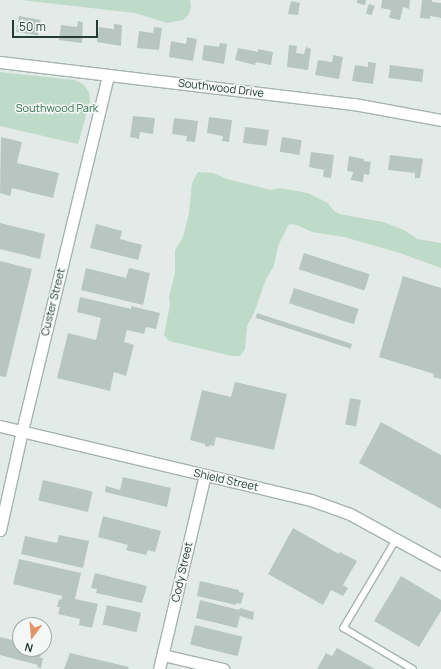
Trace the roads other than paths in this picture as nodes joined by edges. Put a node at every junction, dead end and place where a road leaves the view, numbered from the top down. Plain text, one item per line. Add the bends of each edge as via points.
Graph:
1 (0, 62) edge
2 (108, 75) junction
3 (441, 120) edge
4 (0, 426) edge
5 (22, 431) junction
6 (205, 475) junction
7 (0, 530) edge
8 (397, 539) junction
9 (441, 564) edge
10 (163, 655) junction
11 (159, 669) edge
12 (222, 669) edge
13 (413, 669) edge

1 - 2 street, Southwood Drive
2 - 3 street, Southwood Drive via 354,104
2 - 5 street, Custer Street
4 - 5 street, Shield Street
5 - 6 street, Shield Street
5 - 7 street, Custer Street
6 - 8 street, Shield Street via 311,500 350,514
6 - 10 street, Cody Street
8 - 9 street, Shield Street
8 - 13 lane via 344,628
10 - 11 street, Cody Street
10 - 12 street

